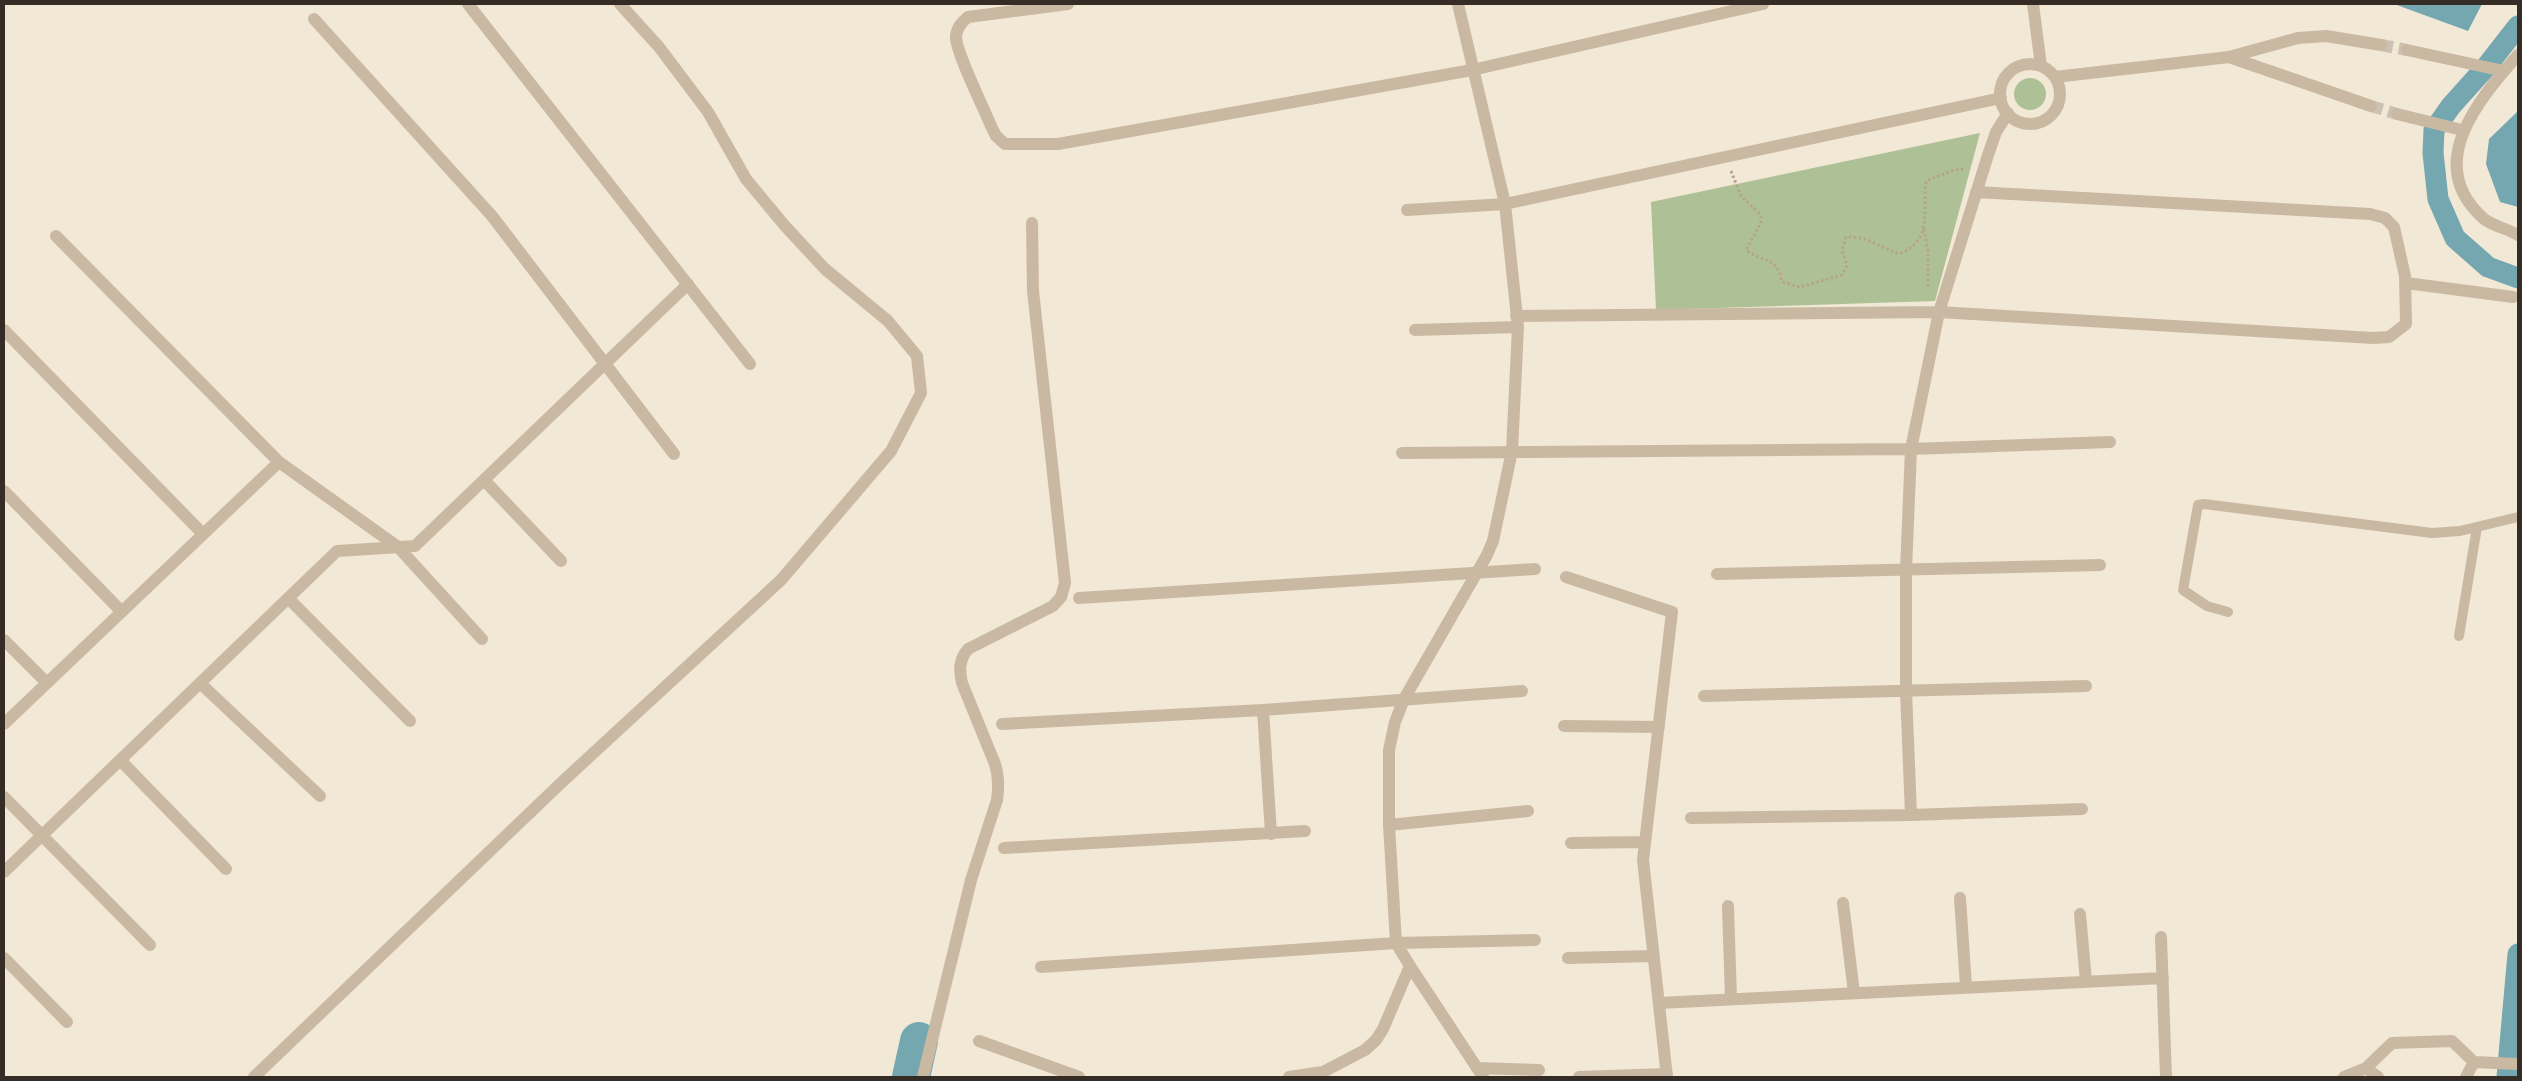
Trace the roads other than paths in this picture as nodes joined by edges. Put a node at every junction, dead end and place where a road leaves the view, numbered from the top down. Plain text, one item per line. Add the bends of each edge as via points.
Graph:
1 (468, 4) edge
2 (620, 4) edge
3 (1068, 4) edge
4 (1458, 4) edge
5 (1763, 4) edge
6 (2032, 4) edge
7 (314, 19) dead end
8 (2381, 45) tunnel mouth
9 (2407, 50) tunnel mouth
10 (2518, 55) edge
11 (2229, 57) junction
12 (2041, 66) junction
13 (1472, 70) junction
14 (2504, 71) junction
15 (2055, 78) junction
16 (2000, 98) junction
17 (2371, 106) tunnel mouth
18 (2008, 113) junction
19 (2402, 115) tunnel mouth
20 (2456, 128) junction
21 (1976, 192) junction
22 (1505, 204) junction
23 (1407, 210) dead end
24 (1032, 223) dead end
25 (2518, 235) edge
26 (56, 236) dead end
27 (2406, 283) junction
28 (688, 284) junction
29 (2513, 297) dead end
30 (1933, 312) junction
31 (1517, 322) junction
32 (4, 330) edge
33 (1415, 330) dead end
34 (605, 364) junction
35 (750, 364) dead end
36 (2110, 442) dead end
37 (1912, 449) junction
38 (1512, 451) junction
39 (1402, 453) dead end
40 (674, 454) dead end
41 (279, 462) junction
42 (484, 480) junction
43 (4, 491) edge
44 (2518, 517) edge
45 (2476, 527) junction
46 (203, 534) junction
47 (398, 547) junction
48 (561, 561) dead end
49 (2100, 565) dead end
50 (1535, 569) dead end
51 (1906, 570) junction
52 (1477, 574) junction
53 (1717, 574) dead end
54 (1566, 577) dead end
55 (288, 598) junction
56 (1079, 598) dead end
57 (122, 612) junction
58 (2228, 612) dead end
59 (2459, 636) dead end
60 (482, 639) dead end
61 (4, 640) edge
62 (200, 682) junction
63 (47, 683) junction
64 (2086, 686) dead end
65 (1522, 691) dead end
66 (1906, 692) junction
67 (1704, 696) dead end
68 (1404, 699) junction
69 (1263, 710) junction
70 (410, 721) dead end
71 (4, 724) edge
72 (1002, 724) dead end
73 (1564, 726) dead end
74 (1660, 727) junction
75 (120, 760) junction
76 (320, 796) dead end
77 (4, 797) edge
78 (2082, 809) dead end
79 (1528, 811) dead end
80 (1911, 815) junction
81 (1691, 818) dead end
82 (1389, 825) junction
83 (1304, 831) dead end
84 (1271, 834) junction
85 (42, 836) junction
86 (1645, 842) junction
87 (1571, 843) dead end
88 (1004, 848) dead end
89 (226, 869) dead end
90 (4, 872) edge
91 (1960, 898) dead end
92 (1843, 903) dead end
93 (1728, 906) dead end
94 (2080, 914) dead end
95 (2161, 938) dead end
96 (1535, 940) dead end
97 (1396, 943) junction
98 (150, 945) dead end
99 (1654, 956) junction
100 (4, 958) edge
101 (1568, 958) dead end
102 (1410, 966) junction
103 (1041, 967) dead end
104 (2162, 978) junction
105 (2086, 981) junction
106 (1966, 988) junction
107 (1854, 993) junction
108 (1731, 1000) junction
109 (1660, 1003) junction
110 (67, 1022) dead end
111 (979, 1041) dead end
112 (2474, 1062) junction
113 (2518, 1064) edge
114 (2366, 1068) junction
115 (1539, 1070) dead end
116 (1480, 1073) edge
117 (1667, 1076) edge
118 (254, 1077) edge
119 (923, 1077) edge
120 (1079, 1077) edge
121 (1289, 1077) edge
122 (1579, 1077) edge
123 (2166, 1077) edge
124 (2344, 1077) edge
125 (2378, 1077) edge
126 (2466, 1077) edge

1 - 28 street
2 - 118 street via 708,112 746,179 785,226 825,269 888,321 917,356 921,393 891,451 780,580 562,782
3 - 13 street via 968,16 959,25 956,37 961,53 991,126 1005,144 1058,144
4 - 13 street
5 - 13 street
6 - 12 street
7 - 34 street via 492,216
8 - 11 street via 2326,36 2298,38
9 - 14 street
10 - 14 street
11 - 15 street
11 - 17 street
12 - 15 street
12 - 16 street via 2032,64 2015,68 2003,81
13 - 22 street
14 - 20 street
15 - 18 street via 2060,88 2060,99 2048,118 2027,123
16 - 18 street
16 - 22 street
18 - 21 street via 1996,132
19 - 20 street
20 - 25 street via 2459,180 2465,199 2485,220
21 - 27 street via 2370,214 2385,218 2394,226
21 - 30 street
22 - 23 street
22 - 31 street
24 - 119 street via 1033,291 1064,583 1061,597 1053,606 978,643 962,657 959,669 962,682 999,777 997,800 971,880
26 - 41 street
27 - 29 street
27 - 30 street via 2406,324 2389,337 2373,338
28 - 34 street
28 - 35 street
30 - 31 street
30 - 37 street
31 - 33 street
31 - 38 street
32 - 46 street
34 - 40 street
34 - 42 street
36 - 37 street
37 - 38 street
37 - 51 street
38 - 39 street
38 - 52 street via 1493,541
41 - 46 street
41 - 47 street
42 - 47 street via 415,546
42 - 48 street
43 - 57 street
44 - 45 lane
45 - 58 lane via 2432,532 2198,505 2183,590 2208,606
45 - 59 lane
46 - 57 street
47 - 55 street via 337,550
47 - 60 street
49 - 51 street
50 - 52 street
51 - 53 street
51 - 66 street
52 - 56 street
52 - 68 street
54 - 74 street via 1672,612
55 - 62 street
55 - 70 street
57 - 63 street
61 - 63 street
62 - 75 street
62 - 76 street
63 - 71 street
64 - 66 street
65 - 68 street
66 - 67 street
66 - 80 street
68 - 69 street
68 - 82 street via 1389,750
69 - 72 street
69 - 84 street
73 - 74 street
74 - 86 street
75 - 85 street
75 - 89 street
77 - 85 street
78 - 80 street
79 - 82 street
80 - 81 street
82 - 97 street
83 - 84 street
84 - 88 street
85 - 90 street
85 - 98 street
86 - 87 street
86 - 99 street via 1643,860
91 - 106 street
92 - 107 street
93 - 108 street
94 - 105 street
95 - 104 street
96 - 97 street
97 - 102 street
97 - 103 street
99 - 101 street
99 - 109 street
100 - 110 street
102 - 116 street
102 - 121 street via 1376,1040 1365,1050 1323,1072
104 - 105 street
104 - 123 street
105 - 106 street
106 - 107 street
107 - 108 street
108 - 109 street
109 - 117 street
111 - 120 street
112 - 113 street
112 - 114 street via 2452,1041 2392,1043
112 - 126 street
114 - 124 street
114 - 125 street
115 - 116 street
117 - 122 street

